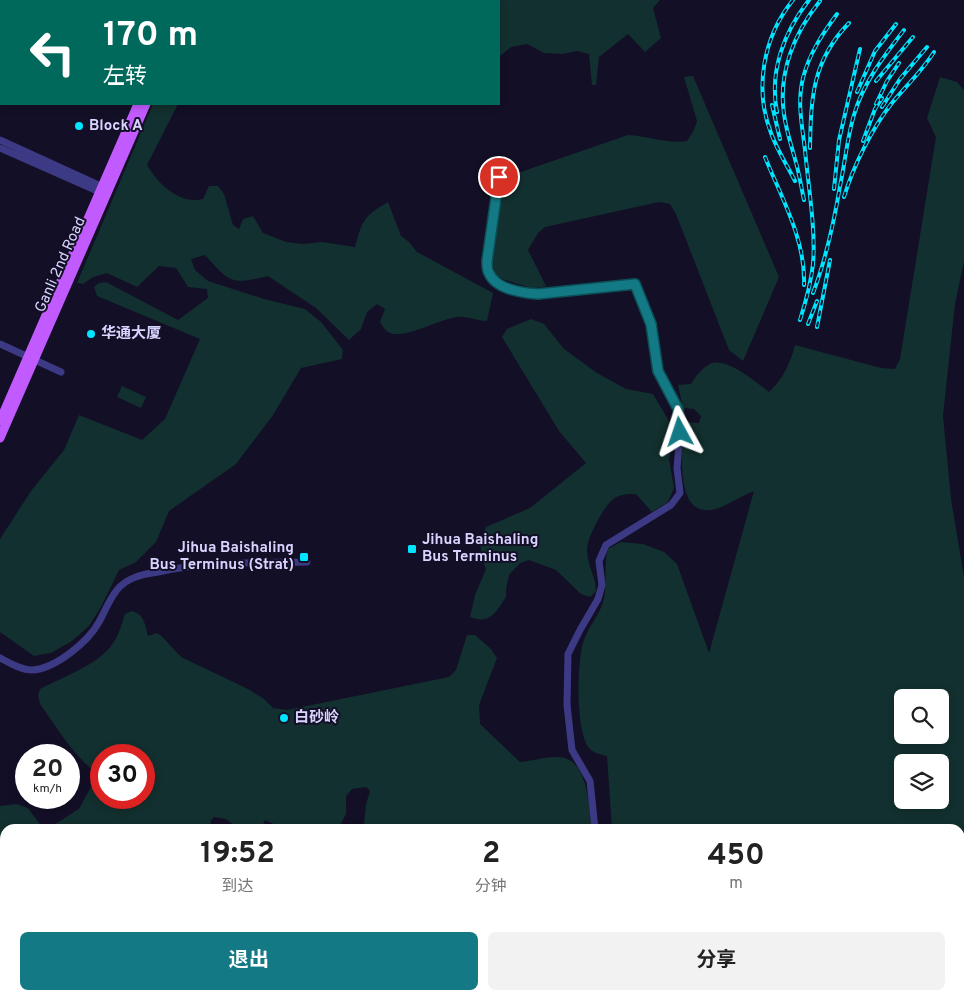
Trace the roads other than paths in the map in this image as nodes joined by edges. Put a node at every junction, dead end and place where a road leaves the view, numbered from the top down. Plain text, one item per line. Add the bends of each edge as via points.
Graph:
1 (138, 105) edge
2 (146, 105) edge
3 (0, 140) edge
4 (0, 148) edge
5 (499, 177) dead end
6 (104, 190) junction
7 (0, 344) edge
8 (31, 358) junction
9 (61, 372) dead end
10 (0, 421) edge
11 (0, 438) edge
12 (307, 562) dead end
13 (0, 658) edge
14 (594, 824) edge

1 - 6 main road, Ganli 2nd Road
2 - 6 main road, Ganli 2nd Road
3 - 6 street
4 - 6 street
5 - 14 street via 487,261 489,273 496,283 522,293 538,294 635,284 651,324 658,371 678,409 680,493 671,505 606,545 599,561 602,586 598,599 568,654 567,705 572,750 590,781
6 - 8 main road, Ganli 2nd Road
7 - 8 street
8 - 9 street
8 - 10 main road, Ganli 2nd Road
8 - 11 main road, Ganli 2nd Road
12 - 13 street via 182,566 136,577 114,592 98,623 68,655 47,667 31,670

